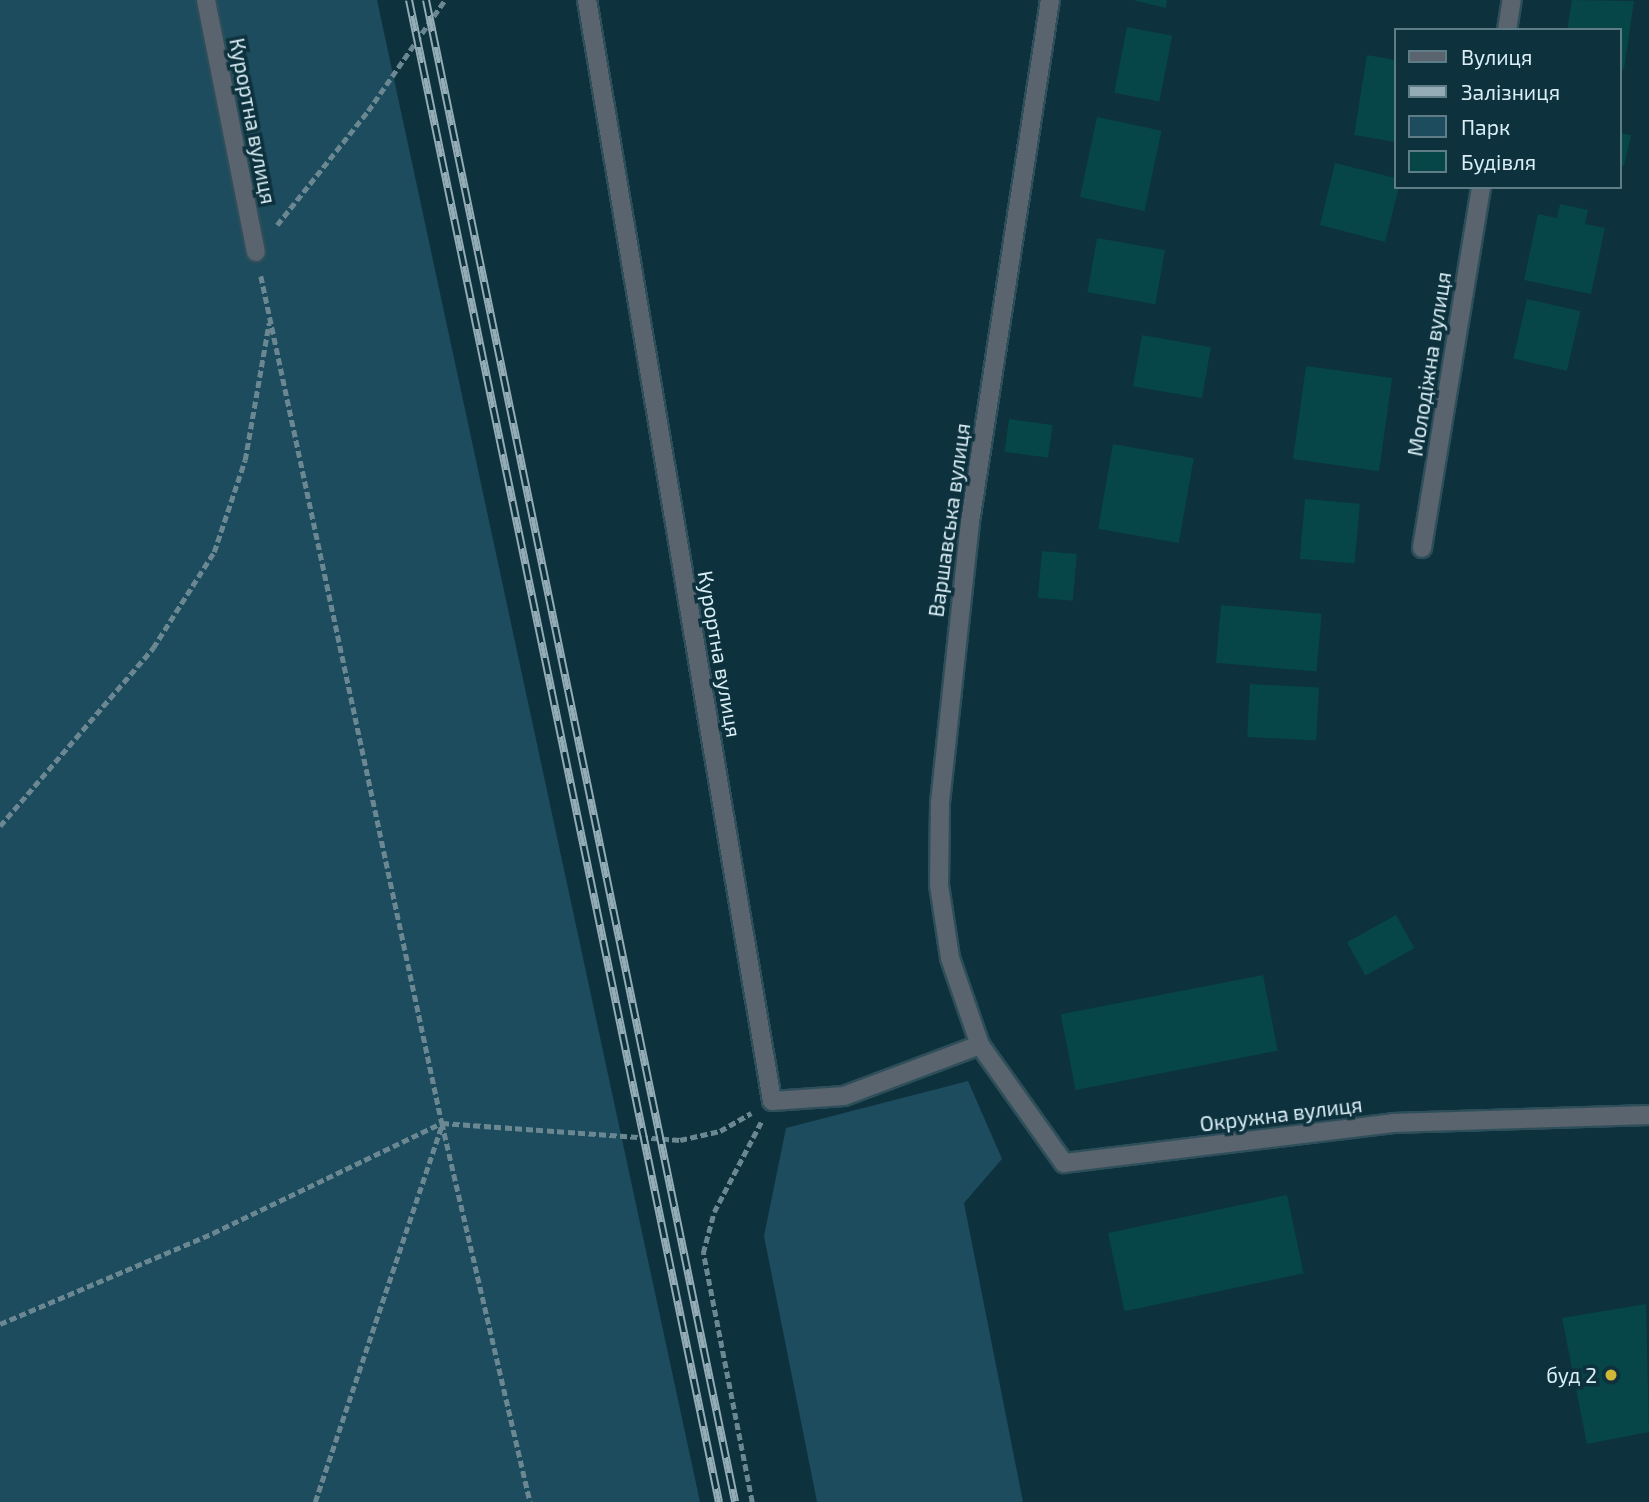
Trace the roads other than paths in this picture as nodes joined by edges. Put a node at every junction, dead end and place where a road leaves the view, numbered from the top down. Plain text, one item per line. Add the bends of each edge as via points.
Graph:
1 (206, 0) edge
2 (587, 0) edge
3 (1050, 0) edge
4 (1511, 0) edge
5 (1507, 28) edge
6 (1481, 189) edge
7 (256, 251) road end
8 (1422, 548) dead end
9 (980, 1045) junction
10 (1649, 1115) edge

1 - 7 street, Курортна вулиця
2 - 9 street, Курортна вулиця via 772,1101 844,1096
3 - 9 street, Варшавська вулиця via 970,522 940,804 939,885 950,957
4 - 5 street
6 - 8 street, Молодіжна вулиця
9 - 10 street, Окружна вулиця via 1064,1163 1392,1124

